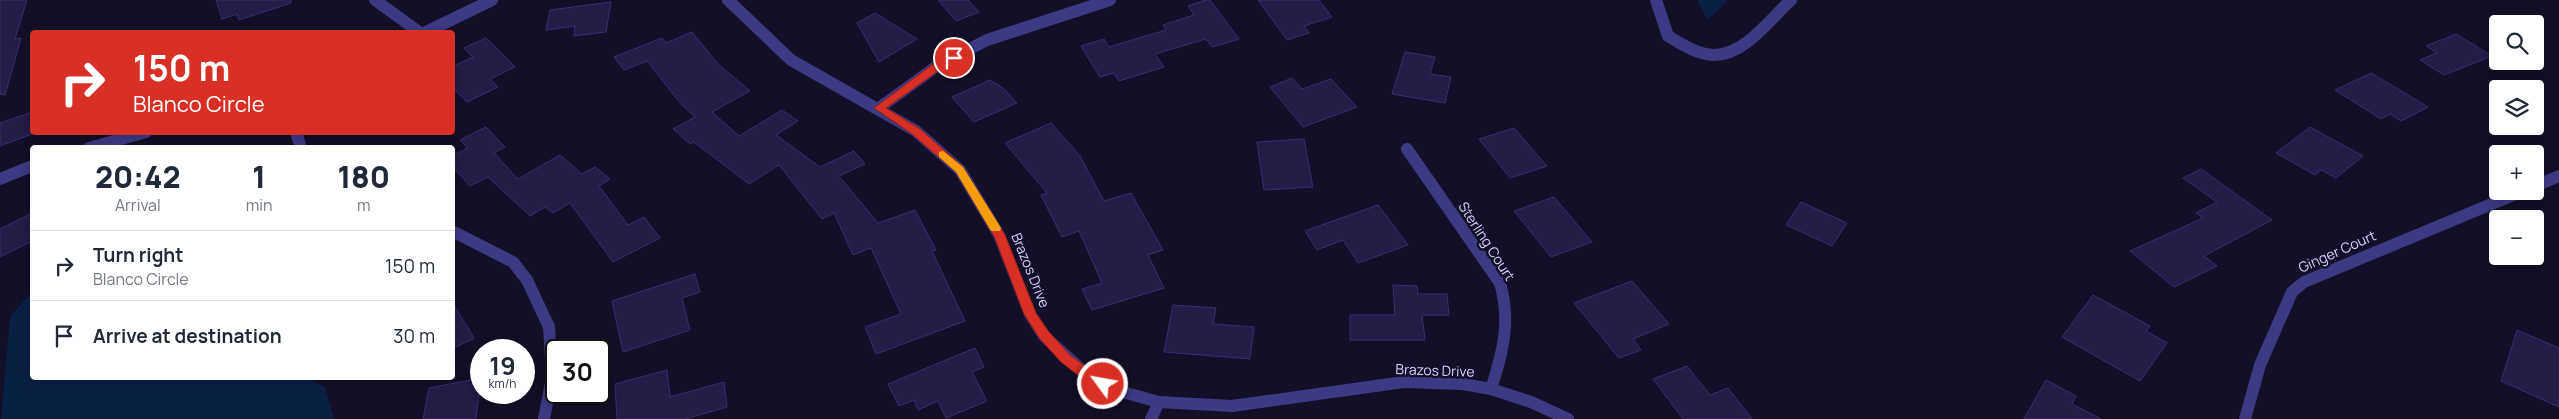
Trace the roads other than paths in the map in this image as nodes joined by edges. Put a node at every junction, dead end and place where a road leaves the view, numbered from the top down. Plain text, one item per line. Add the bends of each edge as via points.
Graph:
1 (375, 0) edge
2 (492, 0) edge
3 (728, 0) edge
4 (1110, 0) edge
5 (1656, 0) edge
6 (1791, 0) edge
7 (416, 30) edge
8 (430, 30) edge
9 (879, 108) junction
10 (135, 135) edge
11 (100, 145) edge
12 (1407, 149) dead end
13 (30, 167) edge
14 (2559, 176) edge
15 (0, 179) edge
16 (2544, 182) edge
17 (2501, 200) edge
18 (455, 233) edge
19 (1491, 389) junction
20 (1159, 402) junction
21 (544, 419) edge
22 (1151, 419) edge
23 (1568, 419) edge
24 (2245, 419) edge

1 - 7 street
2 - 8 street
3 - 9 street, Brazos Drive via 791,60
4 - 9 street via 987,40 937,66
5 - 6 street via 1668,36 1688,48 1714,55 1740,48
9 - 20 street, Brazos Drive via 916,131 960,170 999,235 1030,314 1055,347 1092,379 1114,390
10 - 11 street
12 - 19 street, Sterling Court via 1500,283 1508,318 1504,349
13 - 15 street
14 - 16 street
17 - 24 street, Ginger Court via 2304,282 2292,292 2260,364
18 - 21 street via 513,262 528,280 549,327 552,377
19 - 20 street, Brazos Drive via 1463,384 1404,382 1232,406
19 - 23 street, Brazos Drive
20 - 22 street

